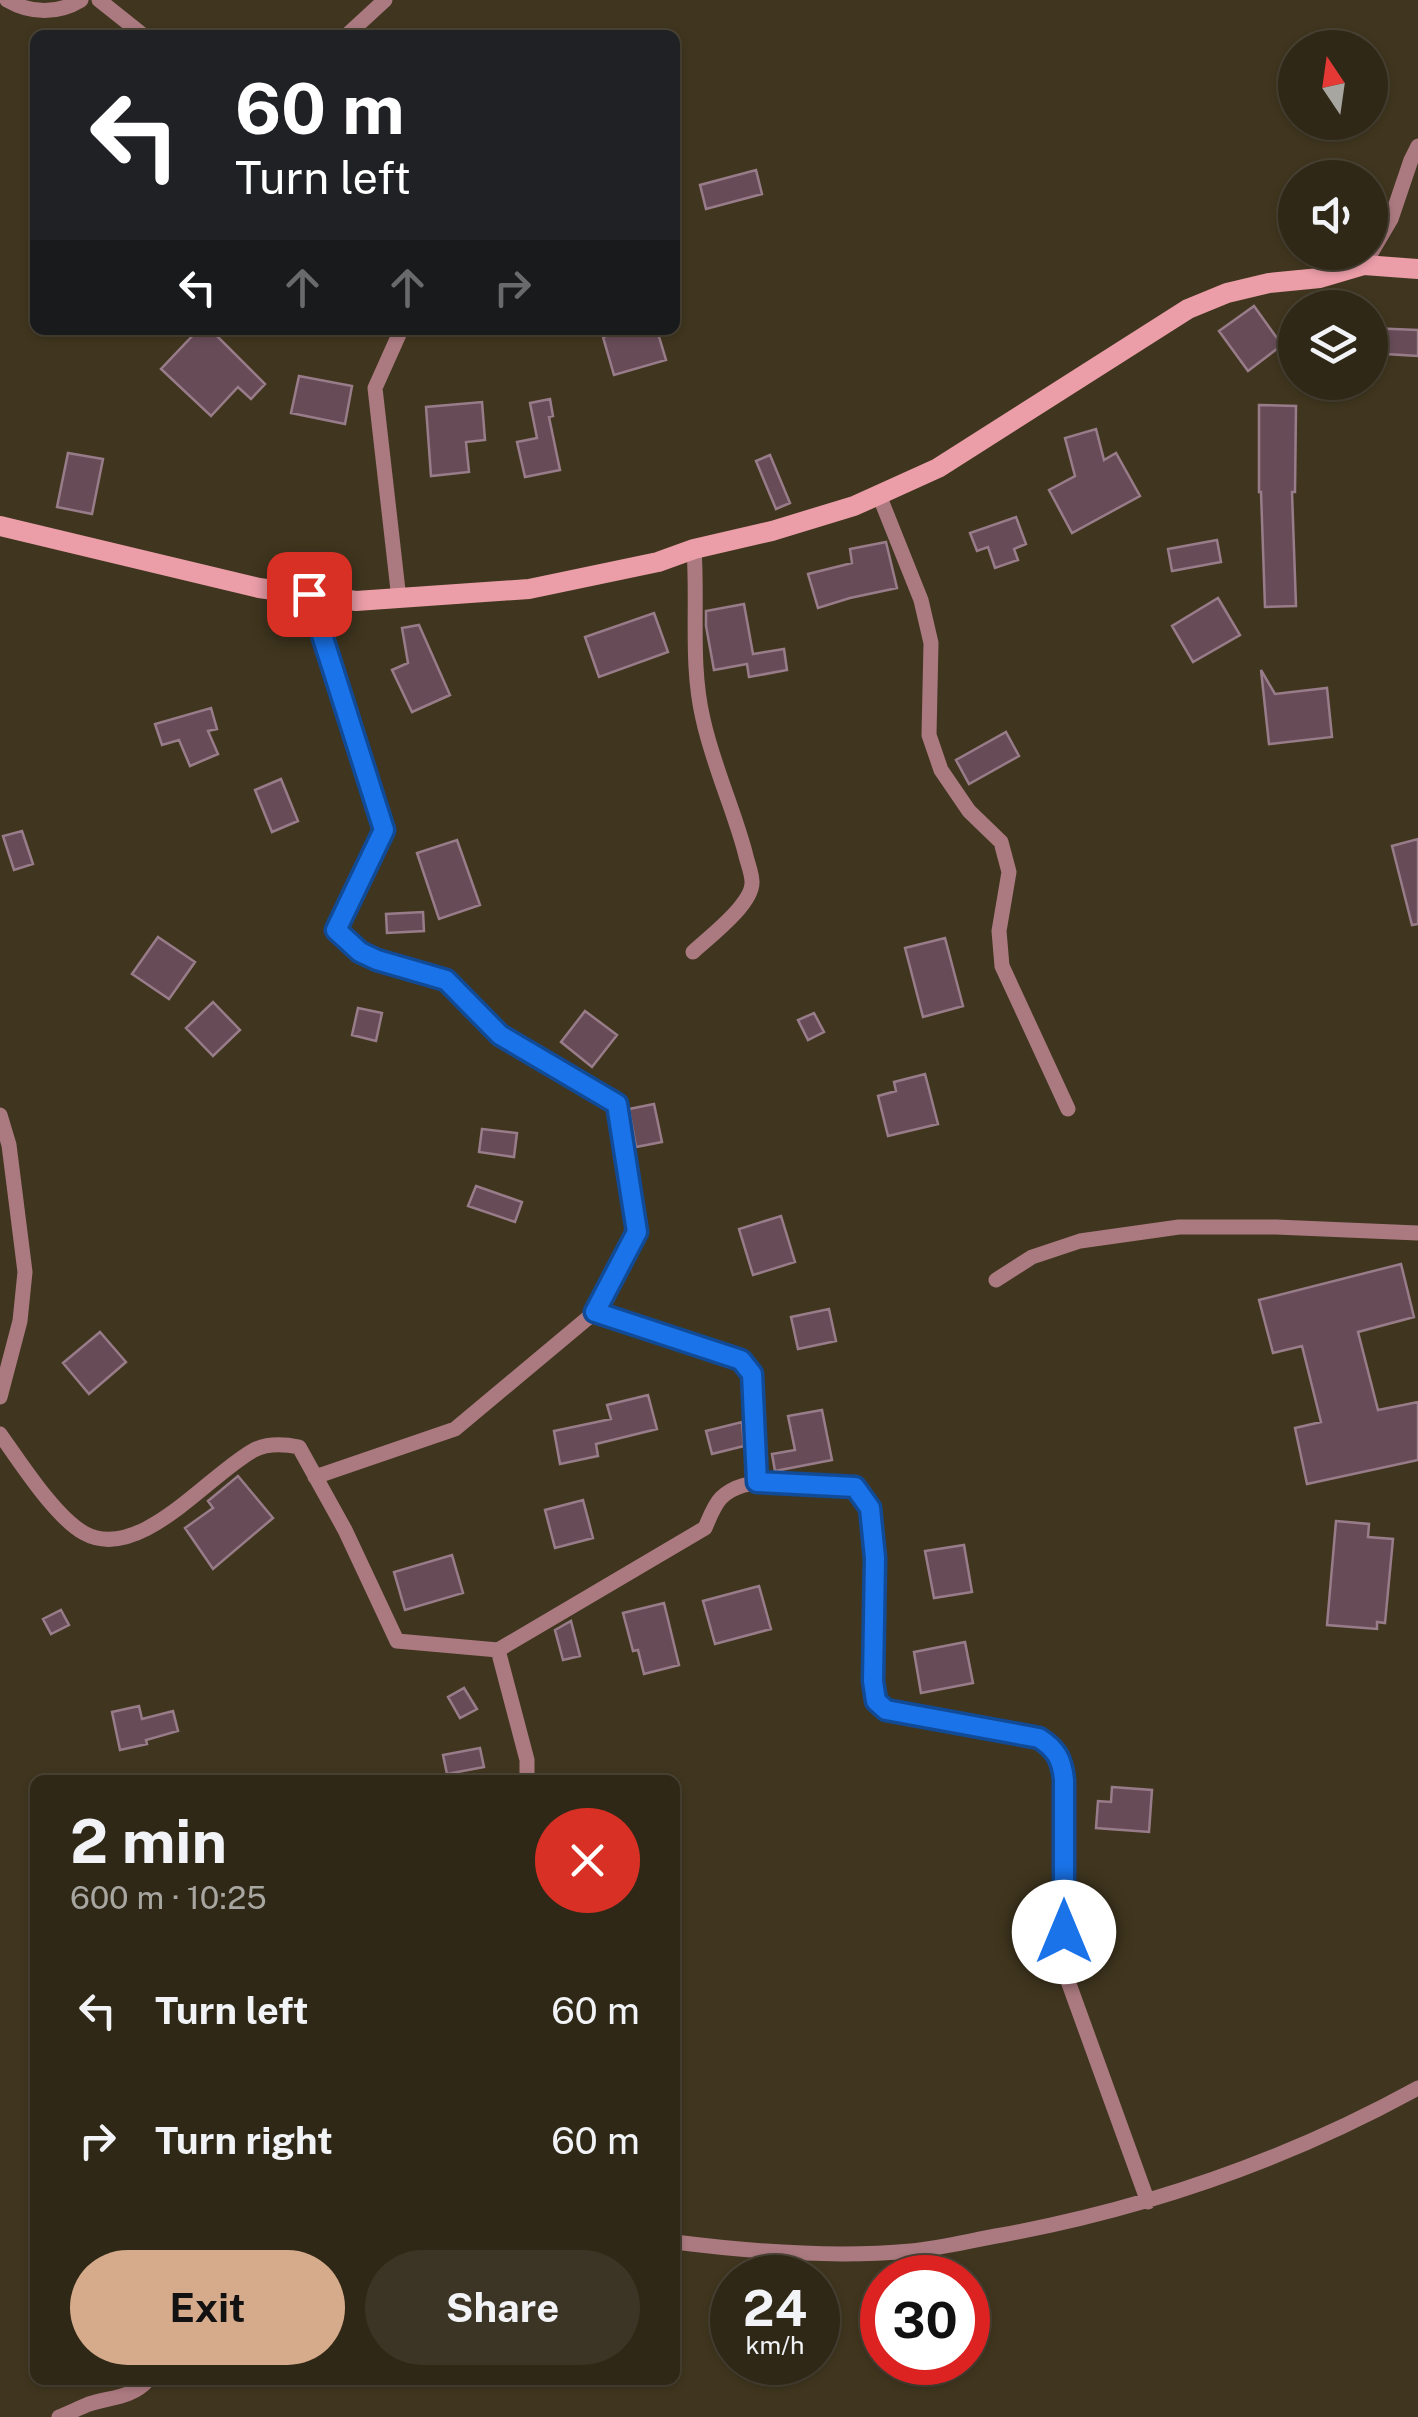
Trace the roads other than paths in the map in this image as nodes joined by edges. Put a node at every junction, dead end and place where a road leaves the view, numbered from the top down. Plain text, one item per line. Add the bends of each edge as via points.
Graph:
1 (7, 0) edge
2 (81, 0) edge
3 (98, 0) edge
4 (385, 0) edge
5 (137, 30) edge
6 (353, 30) edge
7 (1418, 146) edge
8 (1388, 223) edge
9 (1388, 267) edge
10 (1418, 269) edge
11 (1347, 270) edge
12 (399, 335) edge
13 (879, 495) junction
14 (0, 526) edge
15 (694, 550) junction
16 (309, 594) junction
17 (399, 599) junction
18 (693, 952) dead end
19 (1068, 1109) dead end
20 (0, 1115) edge
21 (1418, 1233) edge
22 (996, 1280) dead end
23 (595, 1312) junction
24 (0, 1397) edge
25 (0, 1434) edge
26 (315, 1477) junction
27 (757, 1482) junction
28 (498, 1650) junction
29 (528, 1775) edge
30 (1418, 2088) edge
31 (1148, 2202) junction
32 (680, 2243) edge
33 (144, 2385) edge
34 (59, 2417) edge

1 - 2 street via 46,12
3 - 5 street
4 - 6 street
7 - 8 street
9 - 10 street
11 - 13 street via 1269,283 1188,309 938,468
12 - 17 street via 375,388
13 - 15 street
13 - 19 street via 921,600 931,644 929,734 940,770 1001,842 1009,872 999,931 1002,966
14 - 16 street
15 - 17 street via 529,588
15 - 18 street via 700,706 752,882 750,896
16 - 17 street
16 - 23 street via 384,830 336,930 377,960 446,980 500,1035 617,1104 637,1232
20 - 24 street via 25,1272
21 - 22 street via 1179,1227 1080,1241 1032,1257
23 - 26 street via 455,1429
23 - 27 street via 741,1360 752,1374
25 - 26 street via 52,1504 83,1532 108,1542 155,1525 256,1449 299,1446
26 - 28 street via 397,1641
27 - 28 street via 721,1498 704,1528
27 - 31 street via 855,1487 870,1508 876,1701 886,1710 1039,1738 1063,1762 1064,1970
28 - 29 street
30 - 31 street via 1242,2170
31 - 32 street via 913,2251 821,2254
33 - 34 street

